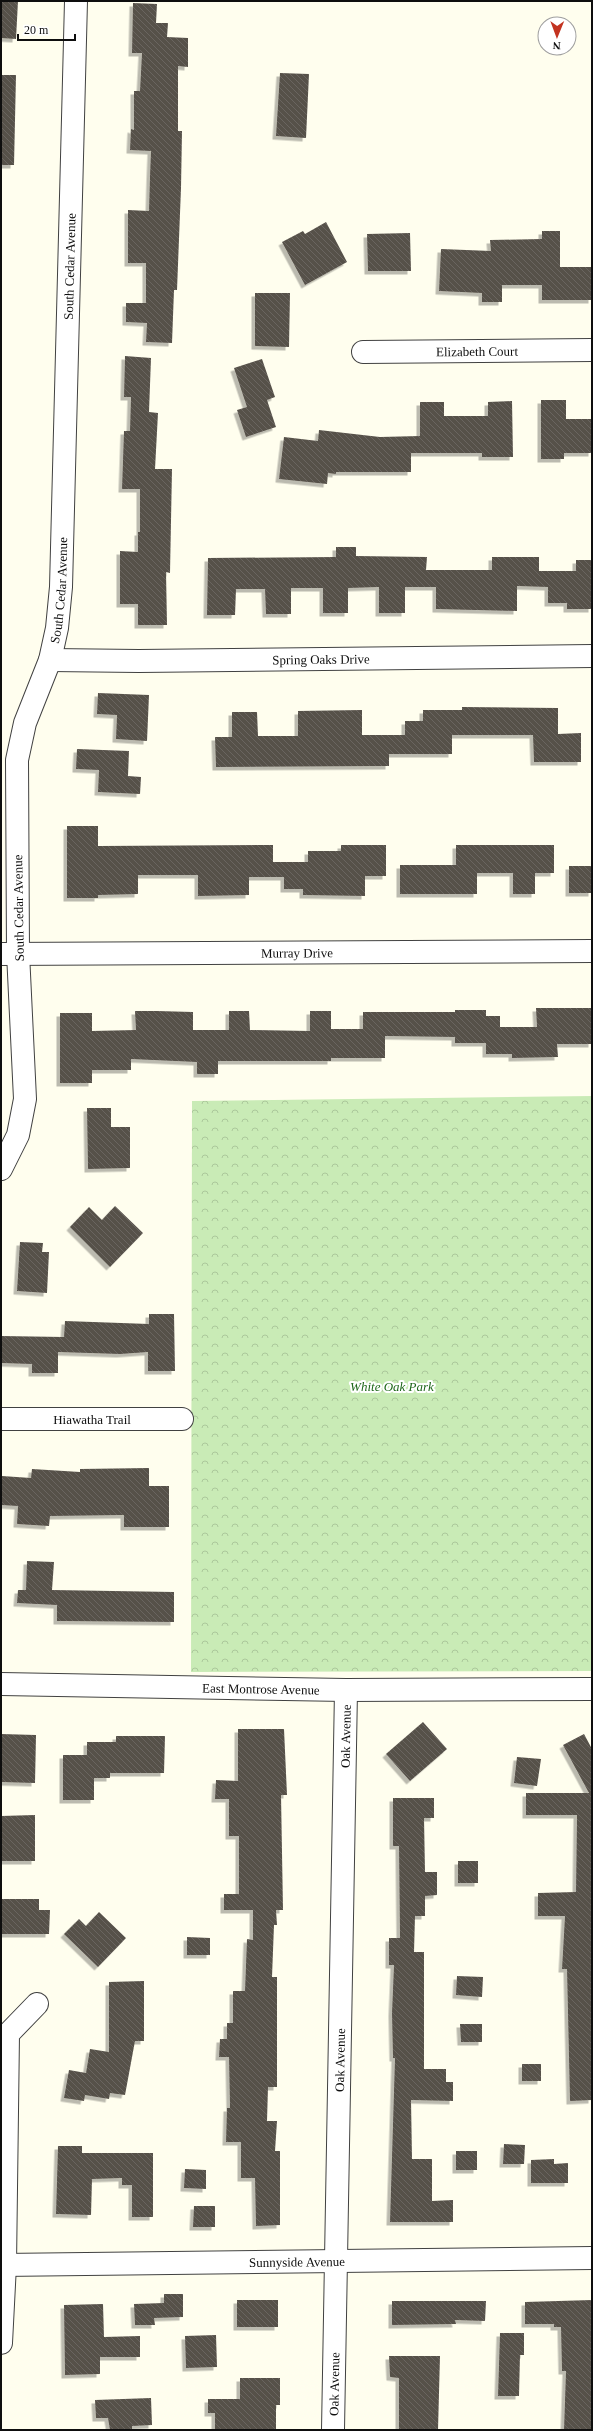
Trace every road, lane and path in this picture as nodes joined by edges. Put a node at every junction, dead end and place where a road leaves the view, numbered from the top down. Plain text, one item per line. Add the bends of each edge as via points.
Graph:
1 (76, 1) edge
2 (592, 350) edge
3 (362, 352) dead end
4 (592, 656) edge
5 (50, 660) junction
6 (592, 951) edge
7 (10, 953) edge
8 (1, 1169) edge
9 (182, 1418) dead end
10 (1, 1419) edge
11 (1, 1684) edge
12 (592, 1689) edge
13 (346, 1690) junction
14 (37, 2004) dead end
15 (5, 2034) edge
16 (592, 2258) edge
17 (336, 2260) junction
18 (3, 2265) edge
19 (1, 2343) edge
20 (333, 2430) edge

1 - 5 street, South Cedar Avenue via 61,587 57,628
2 - 3 street, Elizabeth Court
4 - 5 street, Spring Oaks Drive
5 - 7 street, South Cedar Avenue via 25,723 17,760
6 - 7 street, Murray Drive
7 - 8 street, South Cedar Avenue via 25,1099 18,1135
9 - 10 street, Hiawatha Trail
11 - 13 street, East Montrose Avenue
12 - 13 street, East Montrose Avenue
13 - 17 street, Oak Avenue
14 - 15 street
15 - 18 street
16 - 17 street, Sunnyside Avenue
17 - 18 street, Sunnyside Avenue
17 - 20 street, Oak Avenue
18 - 19 street

